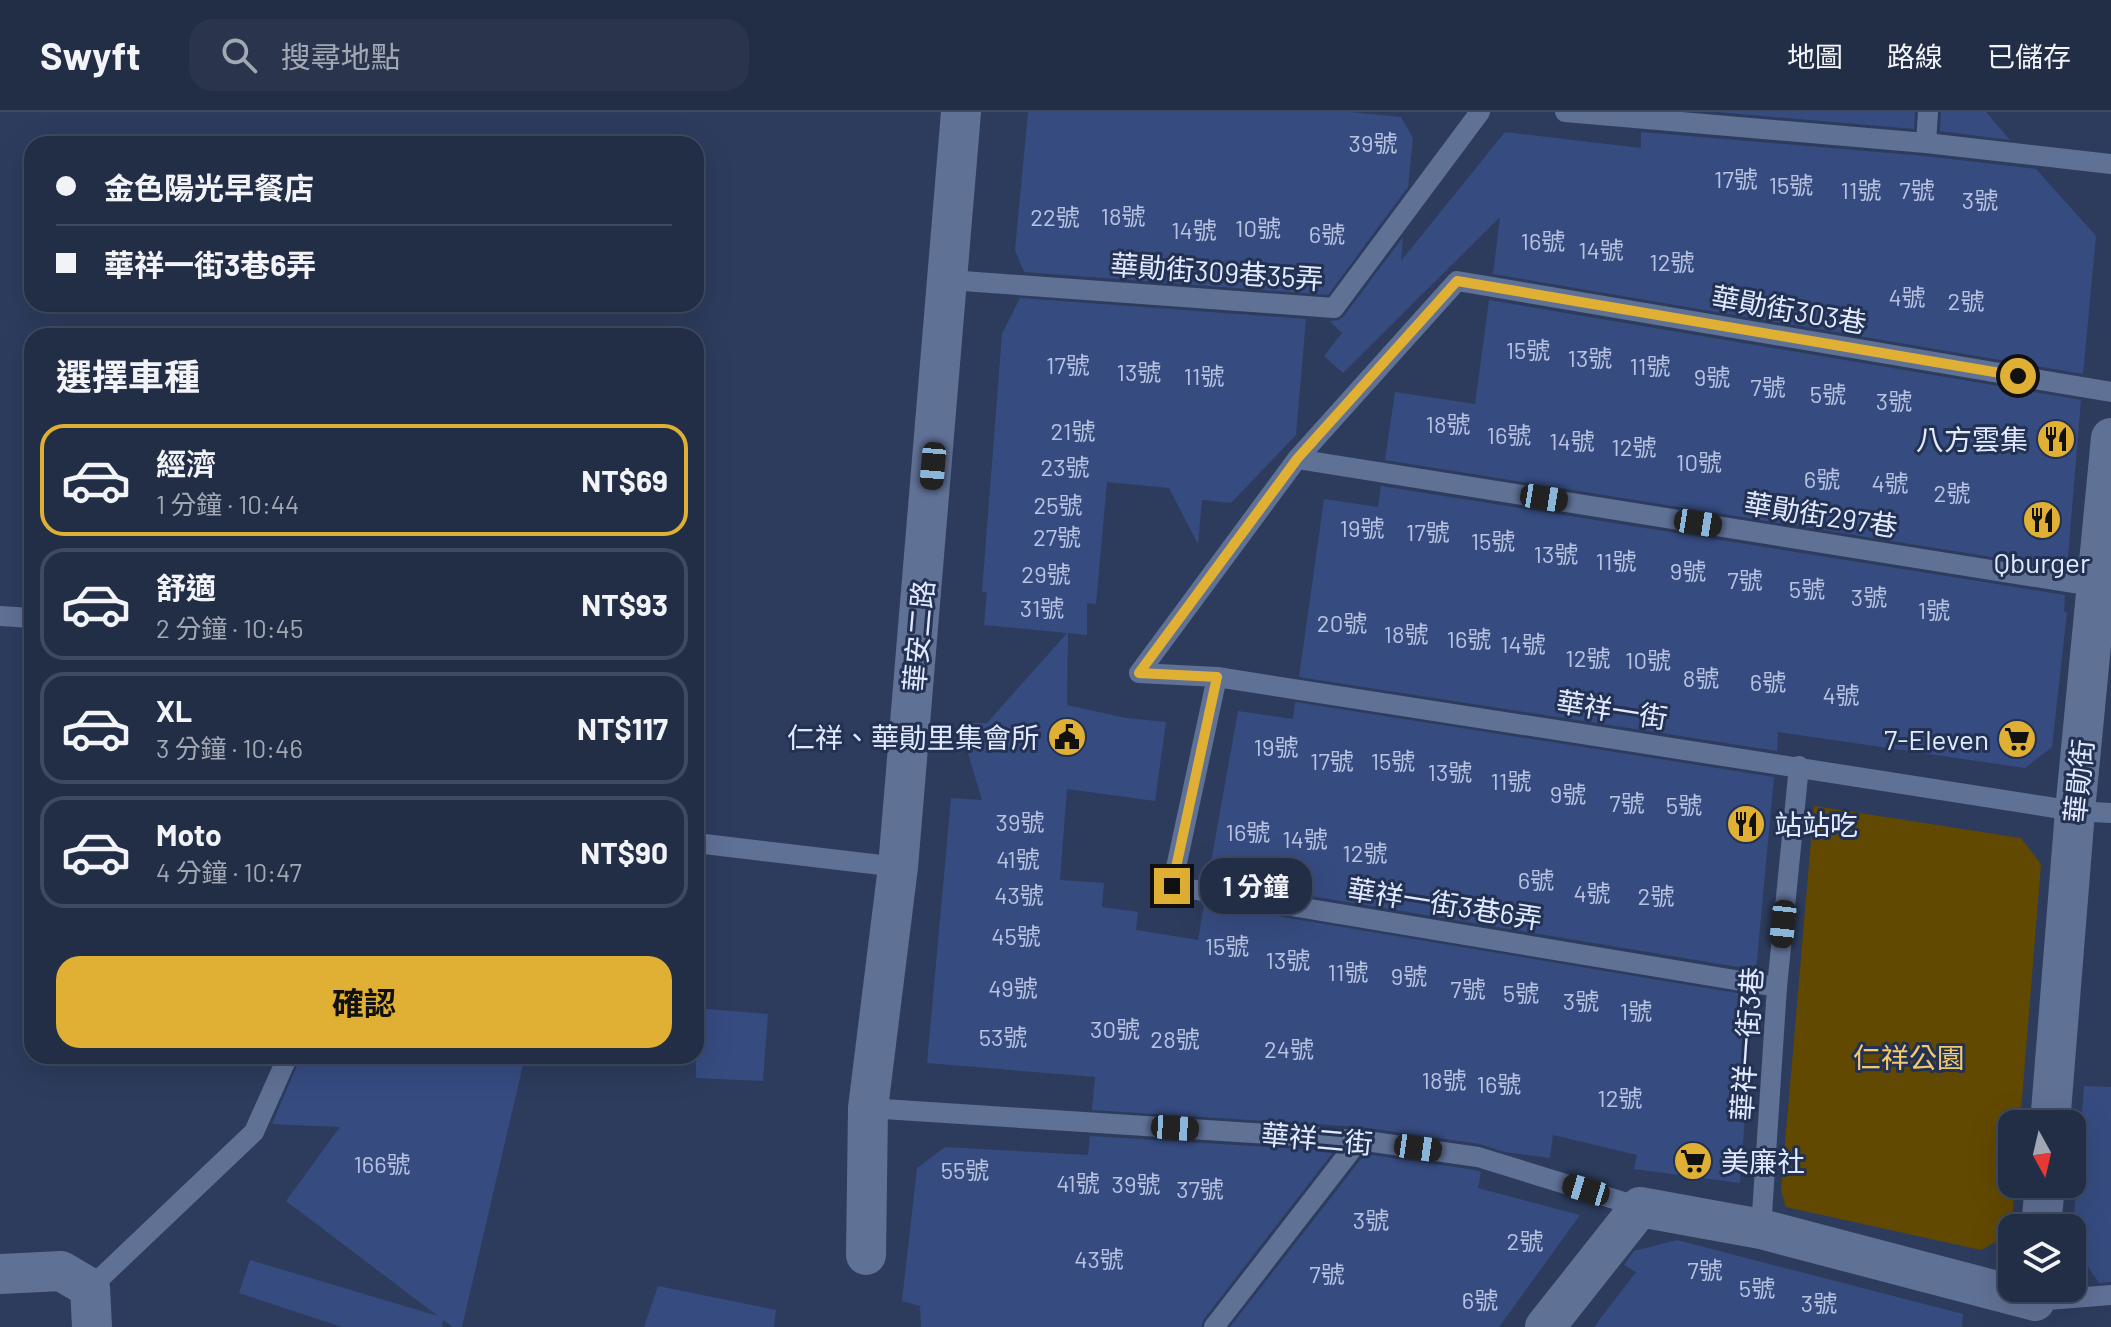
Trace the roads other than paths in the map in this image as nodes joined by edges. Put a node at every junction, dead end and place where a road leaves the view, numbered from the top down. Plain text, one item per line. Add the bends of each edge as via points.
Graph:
1 (961, 112) edge
2 (1480, 112) edge
3 (1565, 112) edge
4 (1928, 112) edge
5 (1658, 116) edge
6 (1926, 143) junction
7 (2111, 164) edge
8 (949, 280) junction
9 (2111, 392) edge
10 (2111, 438) edge
11 (1297, 459) junction
12 (2098, 587) junction
13 (0, 616) edge
14 (24, 618) edge
15 (1217, 677) junction
16 (1799, 766) junction
17 (2093, 812) edge
18 (704, 844) edge
19 (898, 867) junction
20 (1777, 987) junction
21 (284, 1064) edge
22 (868, 1108) junction
23 (2052, 1110) edge
24 (1359, 1140) junction
25 (1640, 1207) junction
26 (1761, 1229) junction
27 (866, 1255) dead end
28 (0, 1274) edge
29 (2111, 1295) edge
30 (2035, 1305) edge
31 (91, 1308) edge
32 (1214, 1327) edge
33 (1545, 1327) edge

1 - 8 street, 華安二路
2 - 8 lane, 華勛街309巷35弄 via 1334,308
3 - 5 lane
4 - 6 lane
5 - 6 lane
6 - 7 lane
8 - 19 street, 華安二路
9 - 11 lane, 華勛街303巷 via 1457,281
10 - 12 street, 華勛街
11 - 12 lane, 華勛街297巷
11 - 15 lane, 華祥一街 via 1139,673
12 - 17 street, 華勛街
13 - 14 lane
15 - 16 lane, 華祥一街
15 - 20 lane, 華祥一街3巷6弄 via 1172,886
16 - 17 lane, 華祥一街
16 - 20 lane, 華祥一街3巷
17 - 23 street, 華勛街
18 - 19 lane
19 - 22 street, 華安二路
20 - 26 lane, 華祥一街3巷
21 - 31 lane via 254,1132
22 - 24 lane, 華祥二街
22 - 27 street, 華安二路
24 - 25 lane, 華祥二街 via 1478,1157
24 - 32 lane
25 - 26 street, 華祥二街
25 - 33 street
26 - 30 street, 華祥二街
28 - 31 street via 61,1271
29 - 30 lane

